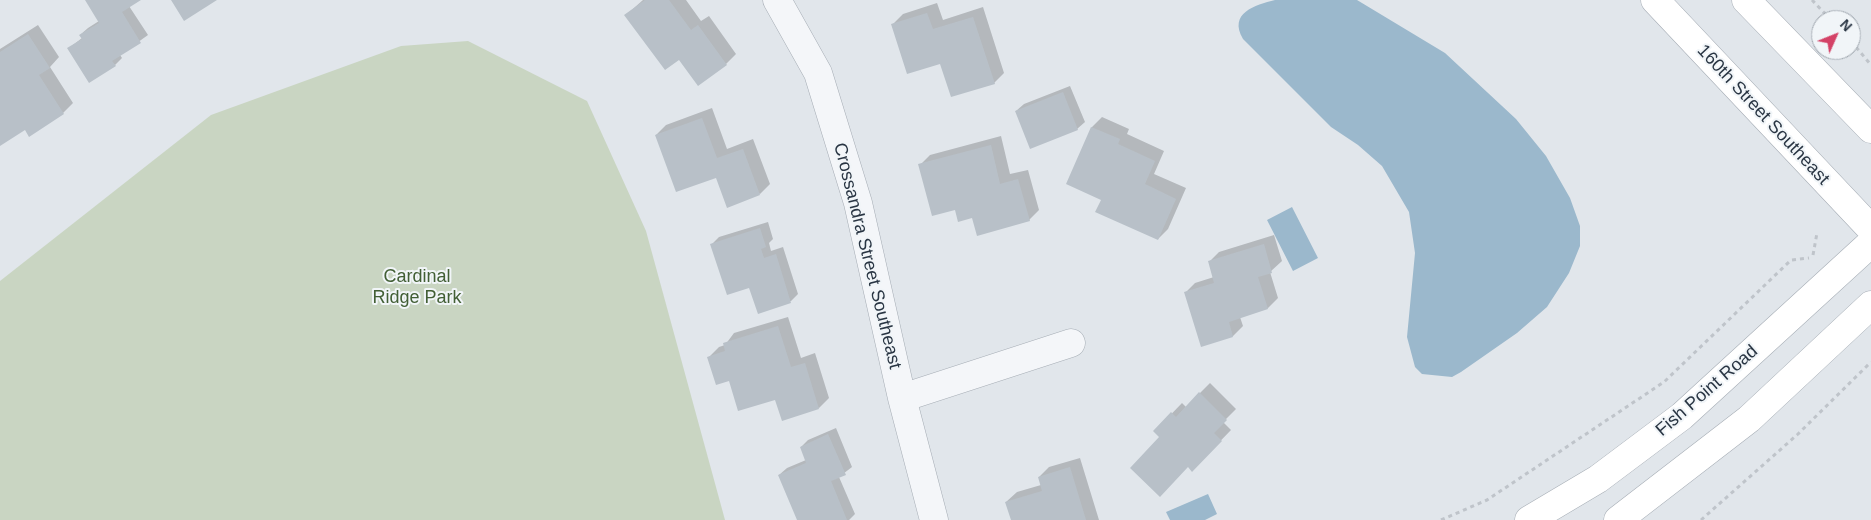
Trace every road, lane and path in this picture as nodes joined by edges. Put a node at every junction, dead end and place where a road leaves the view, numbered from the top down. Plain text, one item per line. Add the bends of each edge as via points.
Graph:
1 (778, 0) edge
2 (1655, 0) edge
3 (1746, 0) edge
4 (1812, 0) edge
5 (1822, 10) edge
6 (1861, 52) edge
7 (1871, 64) edge
8 (1871, 130) edge
9 (1871, 228) edge
10 (1817, 233) dead end
11 (1871, 243) edge
12 (1871, 305) edge
13 (1071, 343) dead end
14 (1871, 362) edge
15 (902, 398) junction
16 (934, 520) edge
17 (1441, 520) edge
18 (1529, 520) edge
19 (1618, 520) edge
20 (1701, 520) edge

1 - 15 street, Crossandra Street Southeast via 818,72 858,203
2 - 9 street, 160th Street Southeast
3 - 8 street
4 - 5 path
6 - 7 path
10 - 17 path via 1813,258 1791,260 1664,382 1487,500
11 - 18 street, Fish Point Road via 1682,416 1598,479
12 - 19 street via 1749,419
13 - 15 street
14 - 20 path via 1798,434
15 - 16 street, Crossandra Street Southeast

